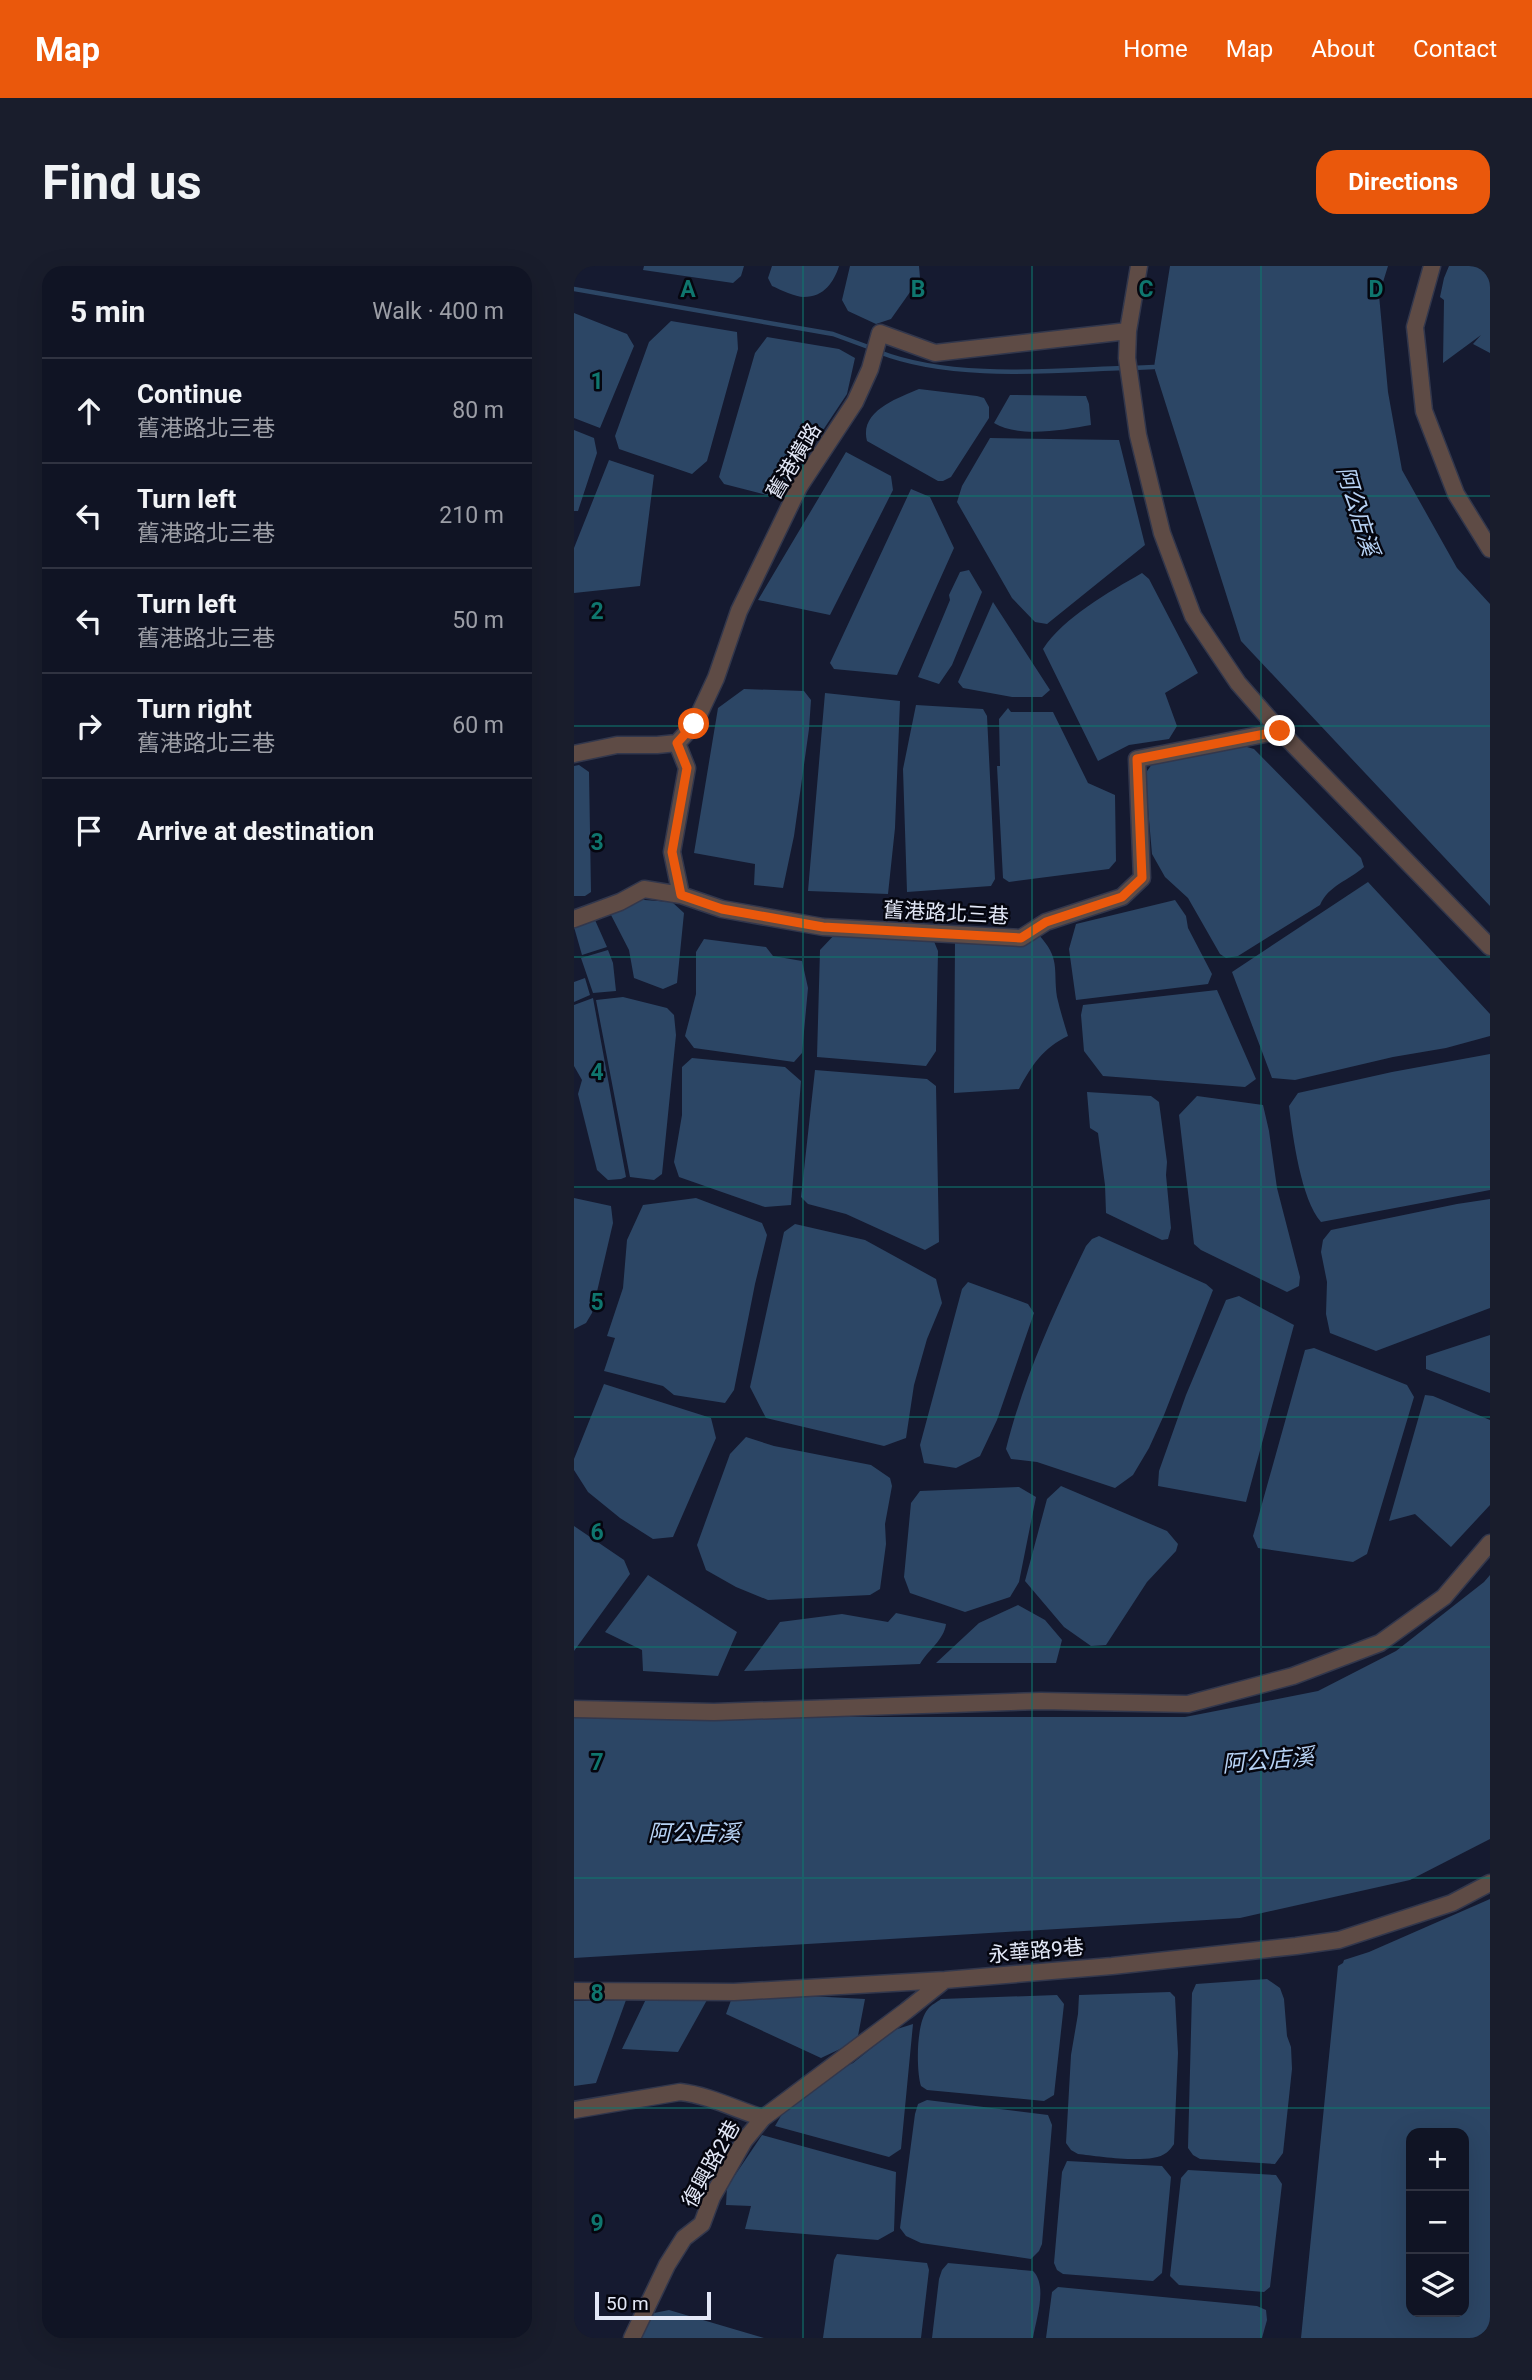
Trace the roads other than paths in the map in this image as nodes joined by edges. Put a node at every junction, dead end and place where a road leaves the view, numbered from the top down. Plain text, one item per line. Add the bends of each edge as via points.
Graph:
1 (1139, 266) edge
2 (1432, 266) edge
3 (1128, 331) junction
4 (1490, 549) edge
5 (1280, 731) junction
6 (677, 743) junction
7 (574, 754) edge
8 (681, 895) junction
9 (574, 919) edge
10 (1490, 947) edge
11 (1490, 1543) edge
12 (574, 1709) edge
13 (1490, 1883) edge
14 (945, 1980) junction
15 (574, 1991) edge
16 (574, 2110) edge
17 (763, 2118) junction
18 (632, 2338) edge

1 - 3 street
2 - 4 street via 1415,327 1424,411 1456,494
3 - 5 street via 1138,435 1162,533 1193,616 1238,683
3 - 6 street, 舊港橫路 via 936,353 880,333 855,402 800,487 739,611 694,724
5 - 8 street, 舊港路北三巷 via 1137,759 1142,878 1122,897 1046,922 1021,938 823,927 722,909
5 - 10 street
6 - 7 street via 617,745
6 - 8 street via 687,768 672,852
8 - 9 street, 舊港路北三巷 via 645,889
11 - 12 street via 1444,1597 1380,1643 1293,1676 1188,1704 1041,1702 714,1712
13 - 14 street, 永華路9巷 via 1452,1903 1339,1940
14 - 15 street, 永華路9巷 via 734,1992
14 - 17 street, 復興路2巷
16 - 17 street, 復興路2巷 via 680,2092
17 - 18 street, 復興路2巷 via 718,2186 702,2224 684,2238 667,2265

